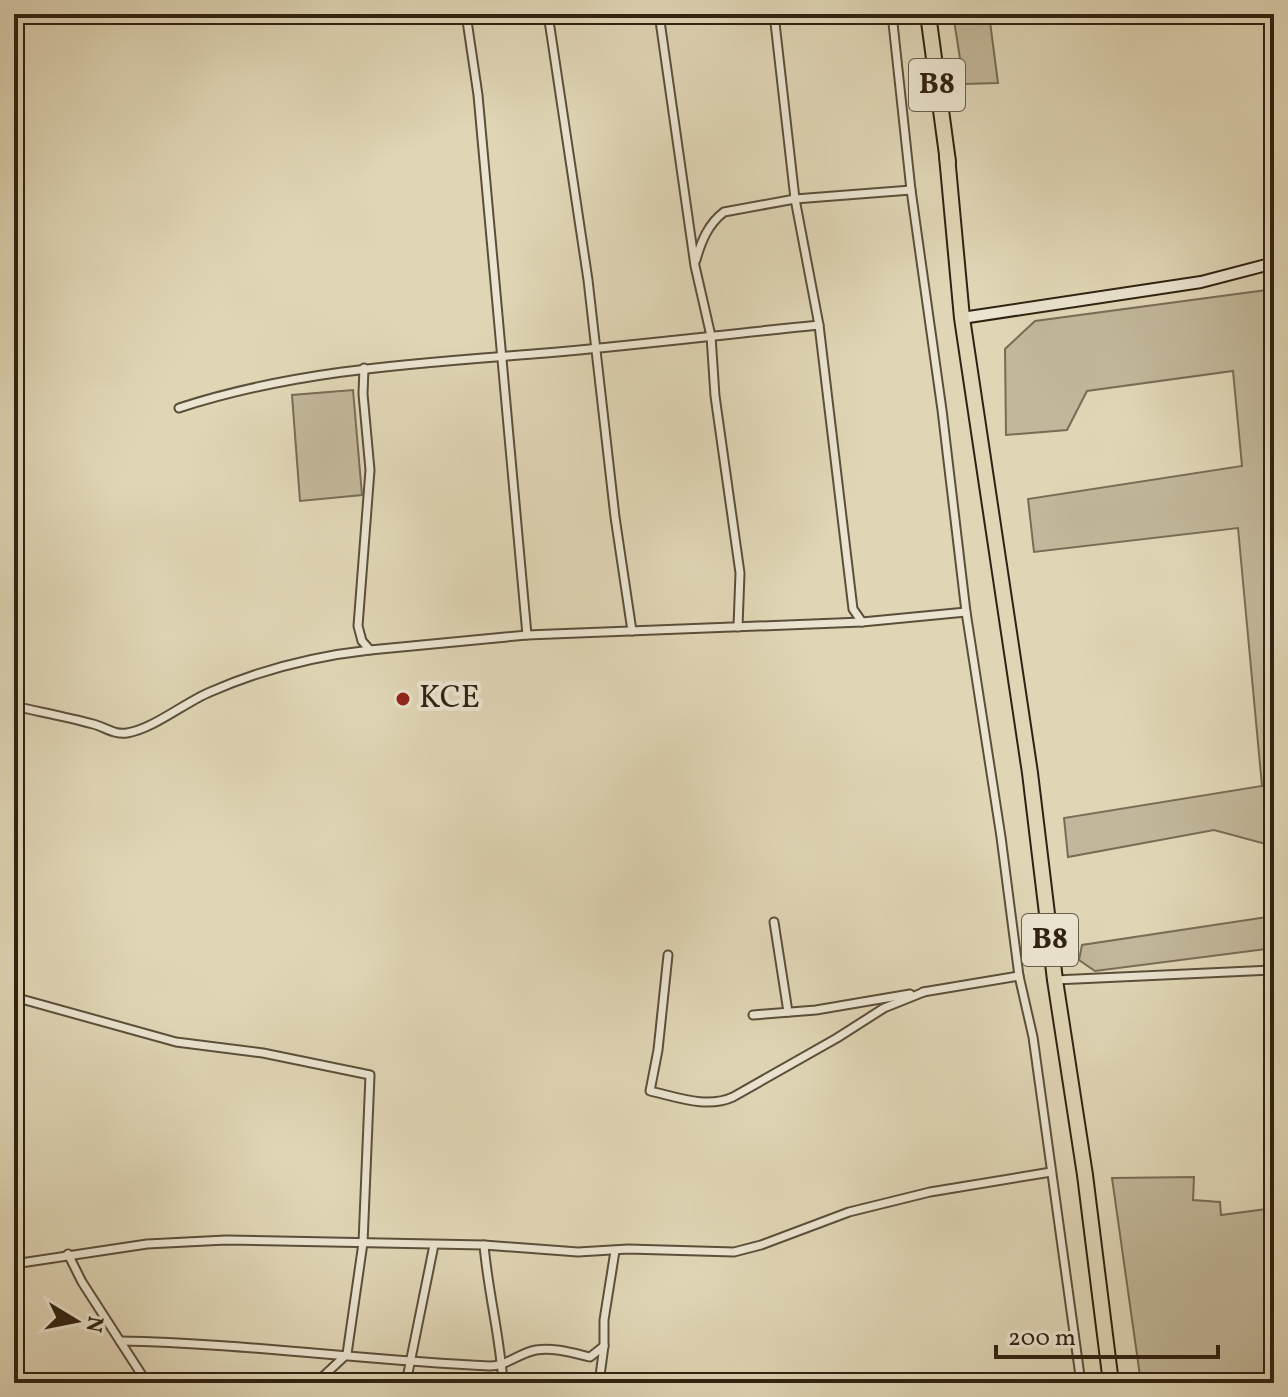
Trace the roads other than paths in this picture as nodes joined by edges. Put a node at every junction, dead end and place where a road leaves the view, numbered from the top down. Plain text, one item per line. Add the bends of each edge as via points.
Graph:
1 (466, 14) edge
2 (548, 14) edge
3 (659, 14) edge
4 (774, 14) edge
5 (892, 14) edge
6 (928, 14) edge
7 (911, 190) junction
8 (795, 199) junction
9 (1274, 263) edge
10 (695, 266) junction
11 (967, 317) junction
12 (819, 325) junction
13 (711, 336) junction
14 (597, 349) junction
15 (501, 357) junction
16 (364, 368) junction
17 (179, 408) dead end
18 (966, 612) junction
19 (862, 622) junction
20 (738, 627) junction
21 (632, 631) junction
22 (527, 635) junction
23 (370, 650) junction
24 (14, 706) edge
25 (774, 922) dead end
26 (668, 955) dead end
27 (1274, 970) edge
28 (1019, 976) junction
29 (1055, 980) junction
30 (924, 992) junction
31 (14, 997) edge
32 (788, 1012) junction
33 (753, 1015) dead end
34 (1051, 1172) junction
35 (363, 1243) junction
36 (434, 1245) junction
37 (484, 1245) junction
38 (615, 1251) junction
39 (68, 1254) junction
40 (14, 1264) edge
41 (120, 1341) junction
42 (604, 1346) junction
43 (347, 1354) junction
44 (411, 1362) junction
45 (502, 1365) junction
46 (147, 1383) edge
47 (316, 1383) edge
48 (406, 1383) edge
49 (503, 1383) edge
50 (599, 1383) edge
51 (1081, 1383) edge
52 (1111, 1383) edge

1 - 15 street
2 - 14 street
3 - 10 street
4 - 8 street
5 - 7 street
6 - 11 highway, B8
7 - 8 street
7 - 18 street
8 - 10 street via 716,217
8 - 12 street
9 - 11 street via 1201,282
10 - 13 street
11 - 29 highway, B8
12 - 13 street
12 - 19 street via 853,609
13 - 14 street
13 - 20 street via 740,573
14 - 15 street
14 - 21 street
15 - 16 street
15 - 22 street
16 - 17 street via 234,392
16 - 23 street via 370,470 358,626
18 - 19 street
18 - 28 street
19 - 20 street
20 - 21 street
21 - 22 street
22 - 23 street
23 - 24 street via 286,664 211,691 125,734
25 - 32 street
26 - 30 street via 650,1091 705,1103 733,1097 888,1005
27 - 29 street
28 - 30 street
28 - 34 street
29 - 52 highway, B8
30 - 32 street
31 - 35 street via 176,1042 370,1075
32 - 33 street
34 - 38 street via 849,1212 734,1252
34 - 51 street
35 - 36 street
35 - 39 street via 226,1240
35 - 43 street
36 - 37 street
36 - 44 street
37 - 38 street
37 - 45 street
38 - 42 street
39 - 40 street
39 - 41 street
41 - 43 street
41 - 46 street
42 - 45 street via 590,1357 535,1350
42 - 50 street
43 - 44 street
43 - 47 street
44 - 45 street
44 - 48 street
45 - 49 street

